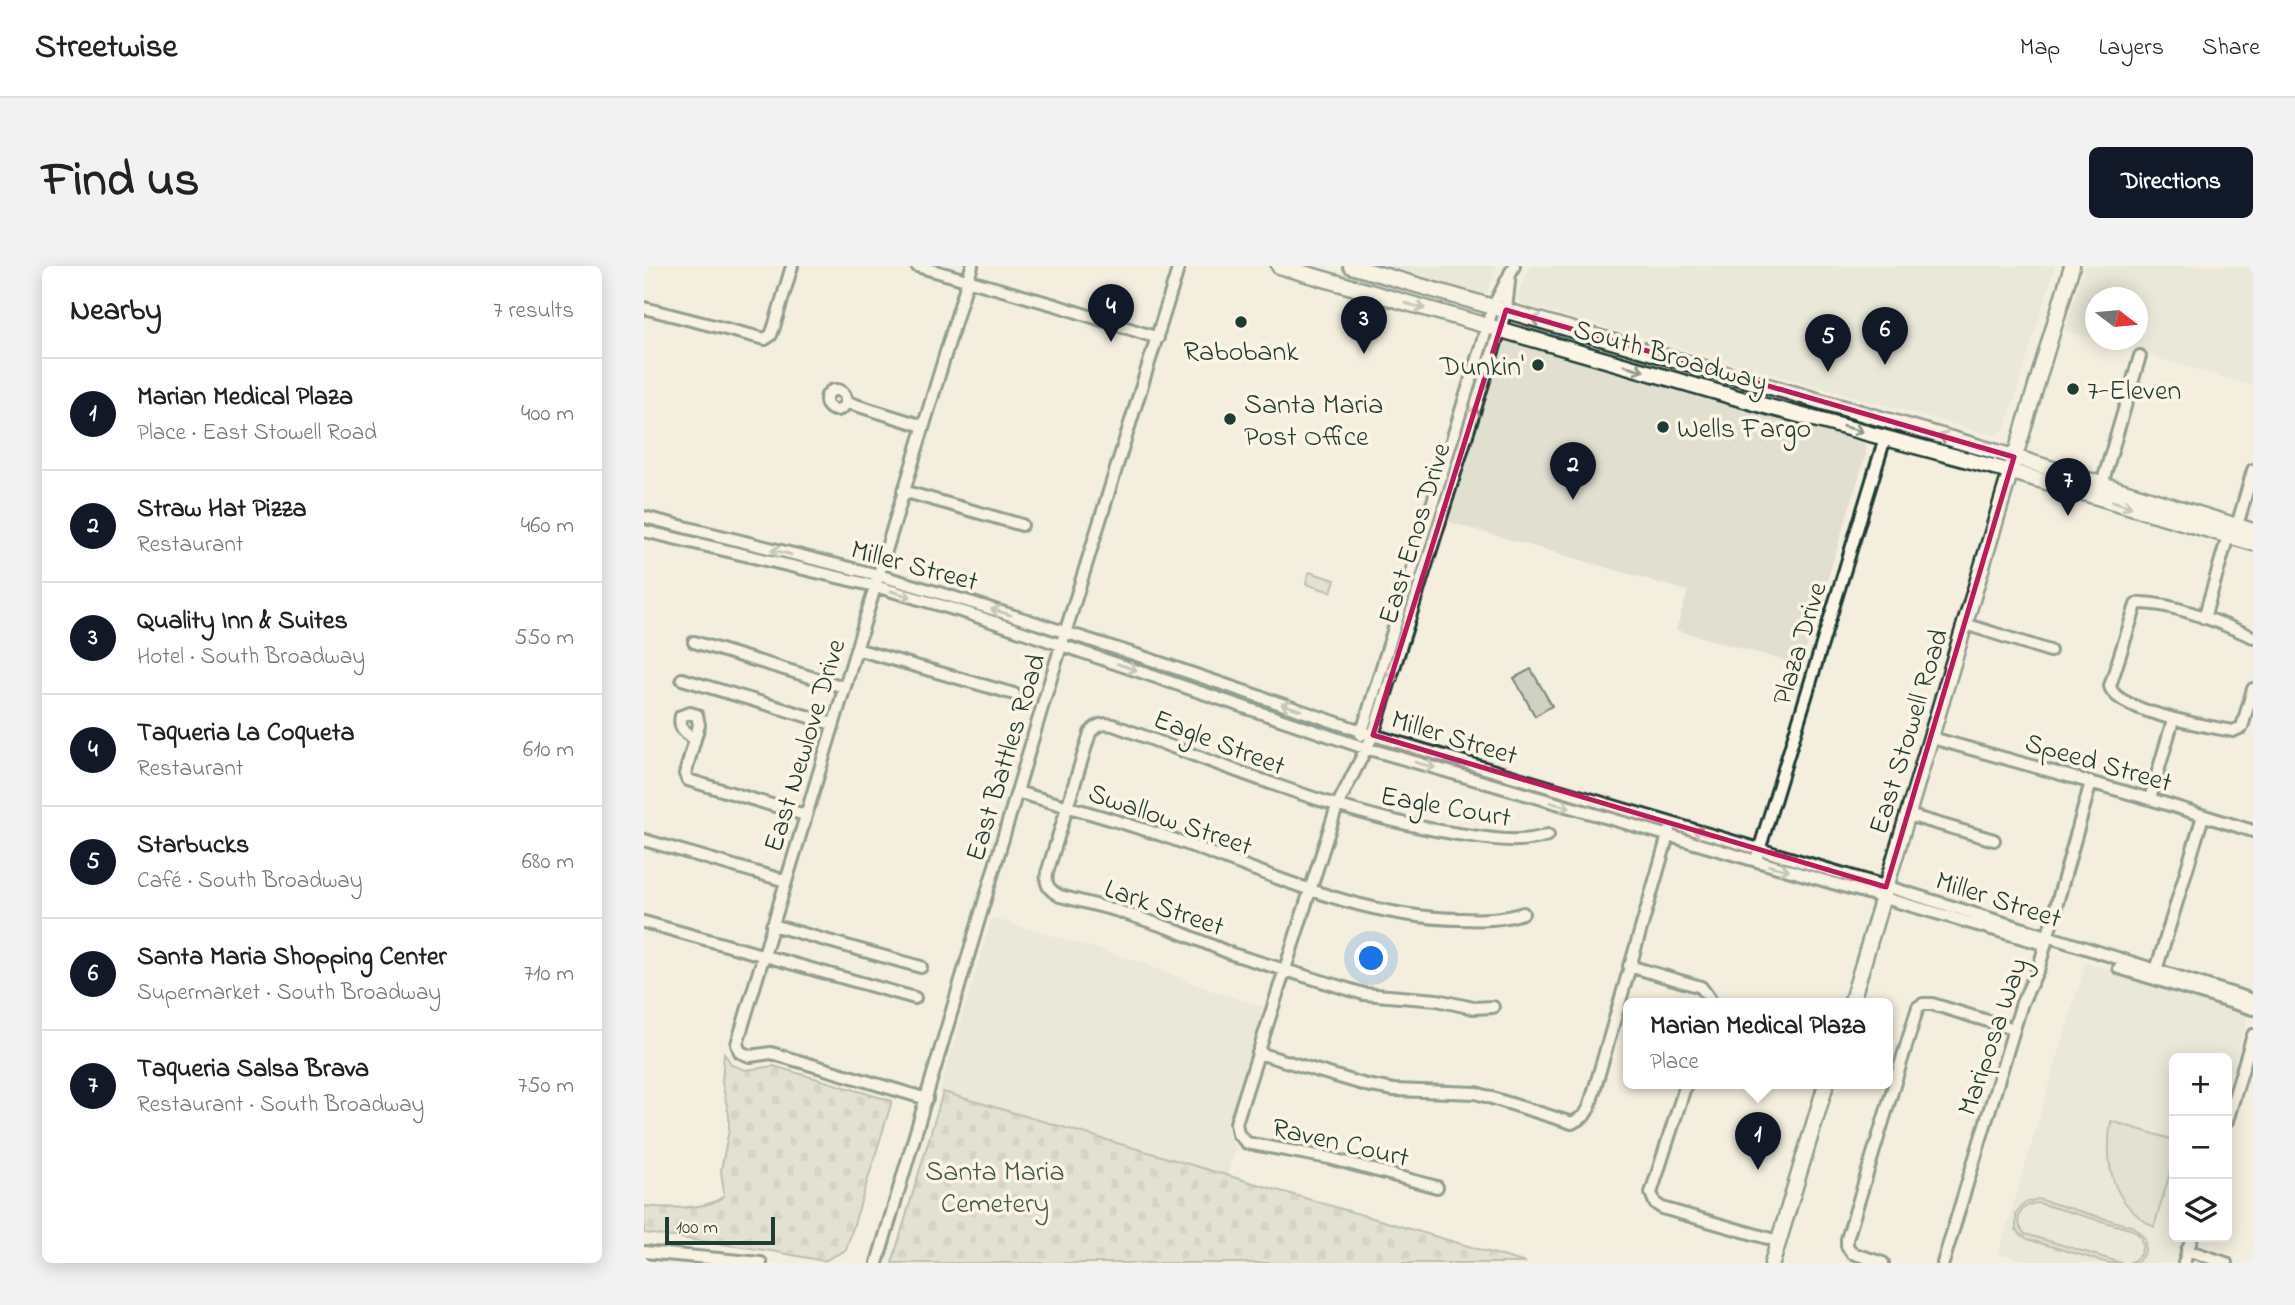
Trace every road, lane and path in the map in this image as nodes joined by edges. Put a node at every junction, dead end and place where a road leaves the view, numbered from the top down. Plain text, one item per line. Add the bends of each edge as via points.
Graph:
1 (792, 266) edge
2 (917, 266) edge
3 (972, 266) edge
4 (1179, 266) edge
5 (1279, 266) edge
6 (1351, 266) edge
7 (2072, 266) edge
8 (1512, 270) edge
9 (967, 281) junction
10 (644, 308) edge
11 (1500, 308) junction
12 (1493, 328) junction
13 (1158, 338) junction
14 (2140, 356) dead end
15 (846, 402) dead end
16 (923, 426) junction
17 (1885, 438) junction
18 (2012, 464) junction
19 (2253, 470) edge
20 (903, 491) junction
21 (2100, 491) junction
22 (644, 517) edge
23 (1022, 525) dead end
24 (644, 531) edge
25 (2232, 531) junction
26 (2253, 531) edge
27 (2253, 543) edge
28 (876, 581) junction
29 (2204, 618) junction
30 (1965, 624) junction
31 (1066, 632) junction
32 (2253, 637) edge
33 (694, 642) dead end
34 (1062, 645) junction
35 (856, 649) junction
36 (2050, 651) dead end
37 (682, 679) dead end
38 (844, 687) junction
39 (2253, 688) edge
40 (1014, 694) dead end
41 (2173, 720) junction
42 (833, 723) junction
43 (1368, 733) junction
44 (1932, 737) junction
45 (694, 739) dead end
46 (1363, 747) junction
47 (2091, 782) junction
48 (1017, 792) junction
49 (2150, 799) junction
50 (1337, 806) junction
51 (1067, 807) junction
52 (805, 815) junction
53 (1908, 815) junction
54 (2203, 816) junction
55 (1672, 823) junction
56 (2253, 831) edge
57 (1548, 835) dead end
58 (1668, 836) junction
59 (644, 840) edge
60 (1994, 840) dead end
61 (1758, 856) junction
62 (786, 881) junction
63 (1310, 889) junction
64 (1885, 892) junction
65 (1523, 913) dead end
66 (644, 922) edge
67 (772, 925) junction
68 (2047, 941) junction
69 (763, 956) junction
70 (1629, 966) junction
71 (921, 967) dead end
72 (1283, 971) junction
73 (2155, 975) junction
74 (915, 998) dead end
75 (1707, 998) edge
76 (1853, 998) edge
77 (2253, 1000) edge
78 (1493, 1007) dead end
79 (2253, 1009) edge
80 (2014, 1029) junction
81 (2253, 1035) edge
82 (1258, 1053) junction
83 (1684, 1089) edge
84 (1824, 1089) edge
85 (927, 1099) junction
86 (2229, 1116) edge
87 (1238, 1134) joint
88 (1437, 1187) dead end
89 (1778, 1241) junction
90 (2190, 1242) edge
91 (2188, 1250) junction
92 (644, 1252) edge
93 (761, 1263) edge
94 (877, 1263) edge
95 (1772, 1263) edge
96 (1883, 1263) edge
97 (1943, 1263) edge
98 (2184, 1263) edge
99 (2226, 1263) edge

1 - 10 street via 774,327 765,339
2 - 9 street
3 - 9 street, East Newlove Drive
4 - 13 street, East Battles Road
5 -> 12 main road, South Broadway
6 - 11 main road, South Broadway
7 - 18 main road, East Stowell Road
8 - 11 street, East Enos Drive
9 - 13 street
9 - 16 street, East Newlove Drive
11 - 12 street, East Enos Drive
18 -> 11 main road, South Broadway
12 -> 17 main road, South Broadway
12 - 43 street, East Enos Drive
13 - 31 street, East Battles Road
14 - 21 street
15 - 16 street
16 - 20 street, East Newlove Drive
17 - 18 main road, South Broadway
17 - 61 street, Plaza Drive
18 - 21 main road, South Broadway
18 - 30 main road, East Stowell Road
19 - 25 street
20 - 23 street
20 - 28 street, East Newlove Drive
21 - 25 main road, South Broadway
28 -> 22 street, Miller Street
24 - 28 street, Miller Street
25 - 26 main road, South Broadway
25 - 27 main road, South Broadway
25 - 29 street
31 -> 28 street, Miller Street
28 -> 34 street, Miller Street
28 - 35 street, East Newlove Drive
29 - 32 street
29 - 41 street via 2139,603 2116,665 2110,686 2114,695
30 - 36 street
30 - 44 main road, East Stowell Road
31 - 34 street, East Battles Road
43 -> 31 street, Miller Street
33 - 38 street
34 -> 46 street, Miller Street
34 - 48 street, East Battles Road
35 - 38 street, East Newlove Drive
35 - 40 street
37 - 42 street
38 - 42 street, East Newlove Drive
39 - 41 street via 2238,730
41 - 49 street
42 - 52 street, East Newlove Drive
43 - 46 street, East Enos Drive
43 - 55 street, Miller Street
44 - 47 street, Speed Street
44 - 53 main road, East Stowell Road
45 - 52 street via 685,774 688,780
46 - 50 street, East Enos Drive
46 -> 58 street, Miller Street
47 - 49 street, Speed Street
47 - 68 street, Mariposa Way
48 - 51 street, Swallow Street
48 - 85 street, East Battles Road
49 - 54 street, Speed Street
50 - 51 street, Eagle Street via 1105,723 1090,733
50 - 57 street, Eagle Court via 1428,829 1495,839 1532,840
50 - 63 street, East Enos Drive
51 - 63 street, Swallow Street
51 - 72 street, Lark Street via 1047,873 1048,888 1060,896 1172,929
52 - 62 street, East Newlove Drive
53 - 60 street
53 - 64 main road, East Stowell Road
54 - 56 street, Speed Street
54 - 73 street
55 - 58 street
61 -> 55 street, Miller Street
58 - 61 street, Miller Street
58 - 70 street
59 - 62 street
61 - 64 street, Miller Street
62 - 67 street, East Newlove Drive
63 - 65 street, Swallow Street via 1415,917 1481,920
63 - 72 street, East Enos Drive
64 - 68 street, Miller Street
64 - 76 main road, East Stowell Road
66 - 69 street
67 - 69 street, East Newlove Drive
67 - 71 street
68 - 73 street, Miller Street
68 - 80 street, Mariposa Way
69 - 74 street
69 - 85 street, East Newlove Drive via 737,1044 740,1052 750,1056 771,1053
70 - 75 street via 1701,988
70 - 82 street via 1589,1108 1572,1123 1476,1093 1366,1085
72 - 78 street via 1364,994
72 - 82 street, East Enos Drive
73 - 77 street, Miller Street
73 - 79 street, Miller Street
80 - 96 street via 1932,1004 1918,1007 1847,1240 1852,1253
80 - 97 street, Mariposa Way
81 - 86 street
82 - 87 street, East Enos Drive via 1236,1122
83 - 89 street via 1652,1198 1659,1206
84 - 89 main road
85 - 94 street, East Battles Road
87 - 88 street, Raven Court via 1247,1143 1329,1158
89 - 95 main road
90 - 91 street
91 - 98 street
91 - 99 street
92 - 93 street

